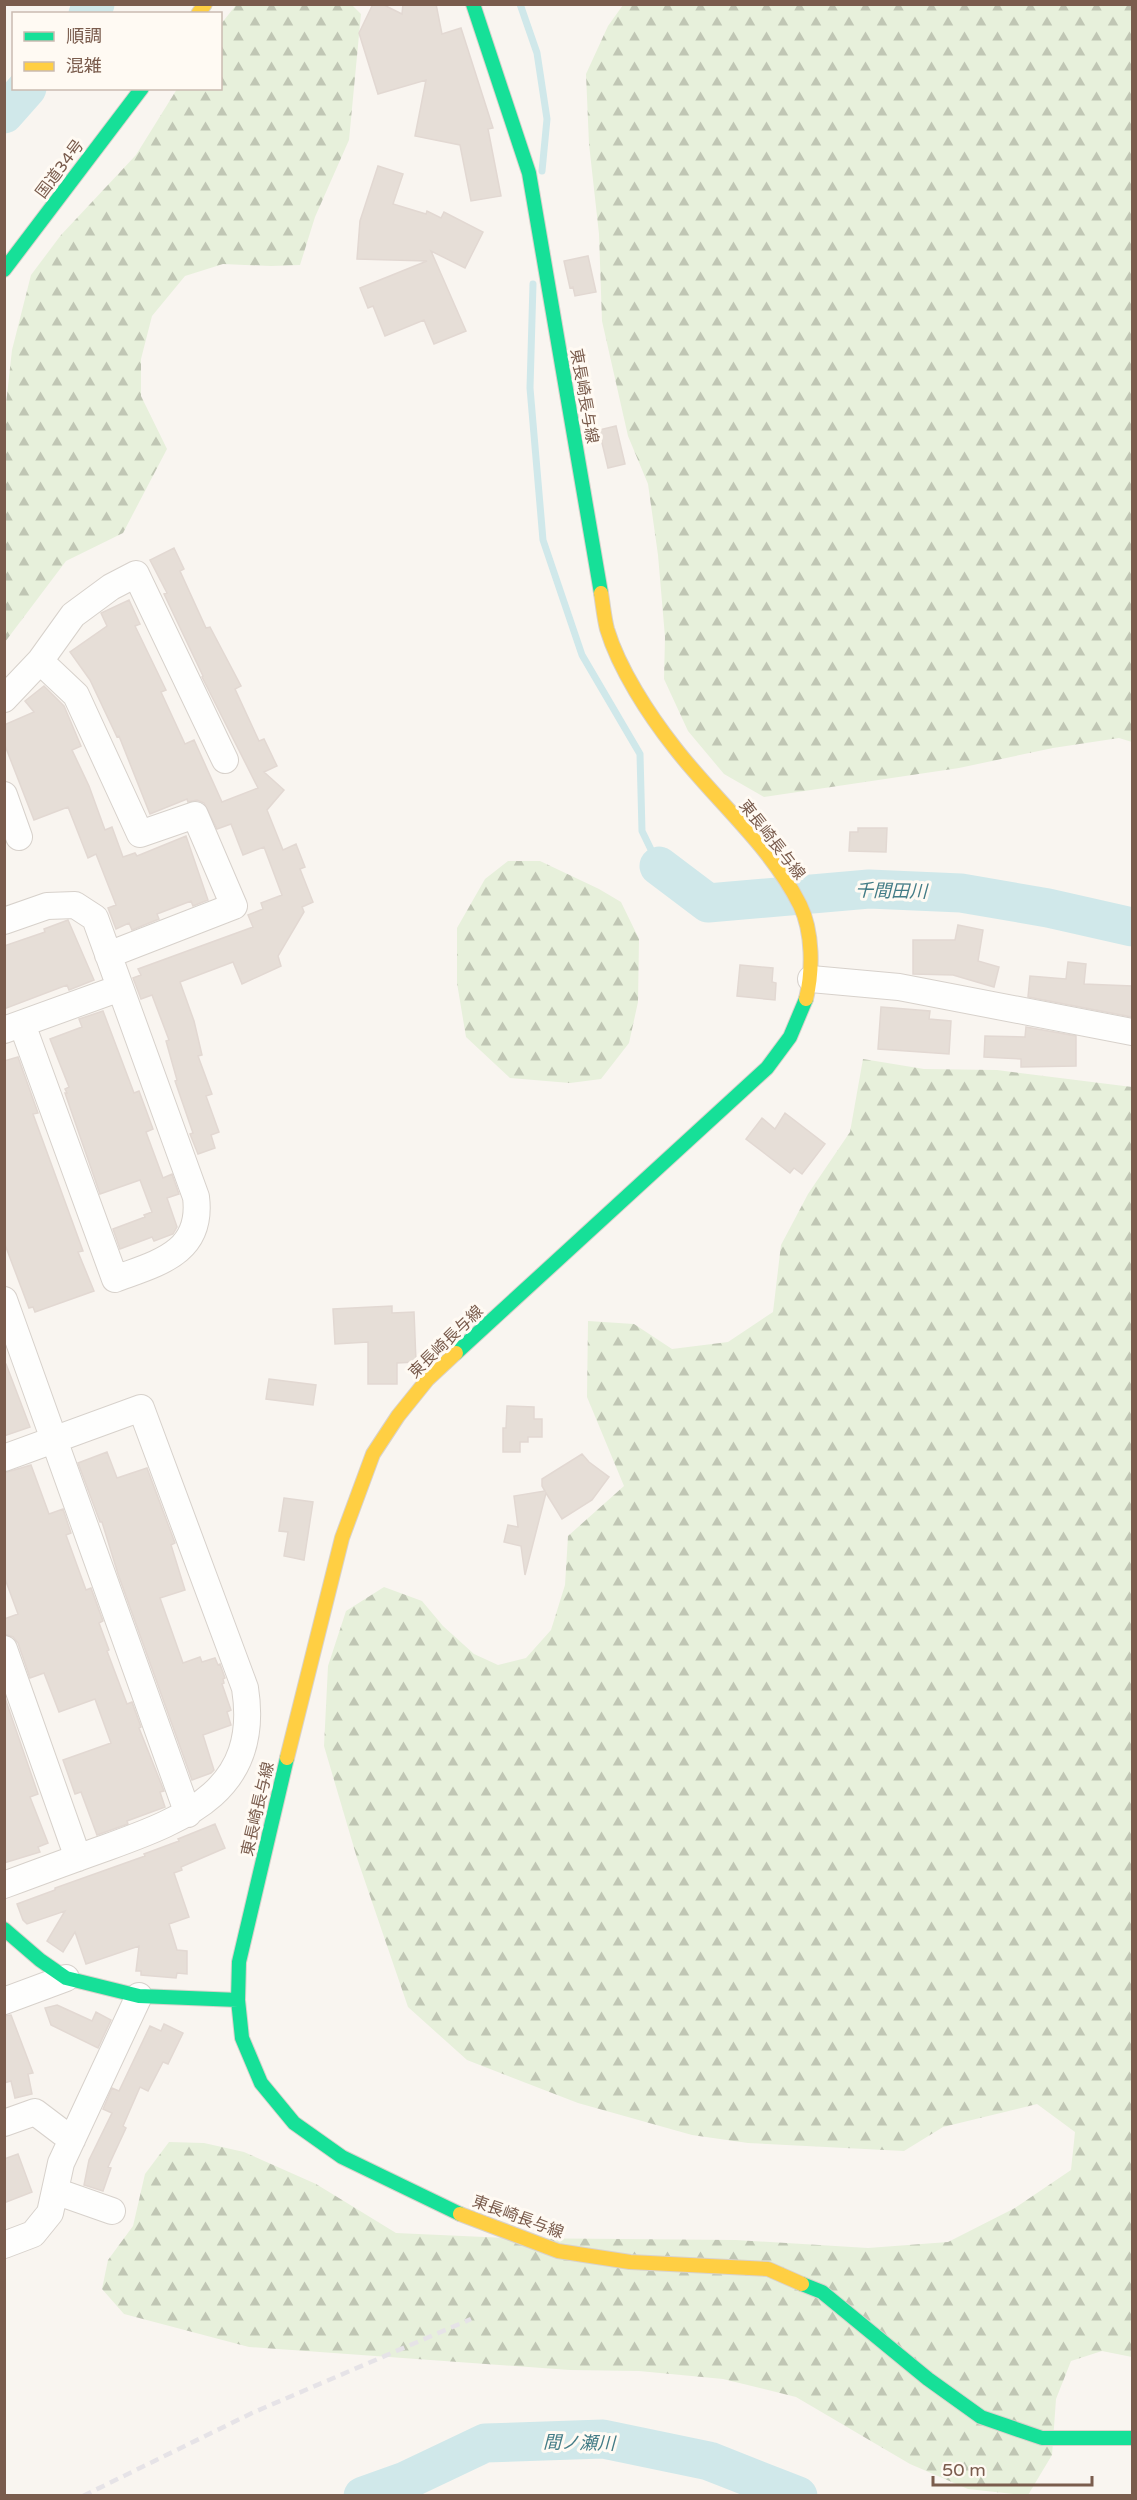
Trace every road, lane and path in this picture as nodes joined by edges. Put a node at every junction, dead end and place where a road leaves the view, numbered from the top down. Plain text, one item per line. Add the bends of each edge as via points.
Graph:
1 (473, 4) edge
2 (140, 90) edge
3 (4, 270) edge
4 (40, 661) junction
5 (4, 699) edge
6 (225, 760) dead end
7 (4, 795) edge
8 (19, 837) dead end
9 (4, 921) edge
10 (108, 955) junction
11 (812, 980) junction
12 (120, 988) junction
13 (13, 1027) edge
14 (1132, 1032) edge
15 (4, 1300) edge
16 (54, 1439) junction
17 (4, 1458) edge
18 (4, 1649) edge
19 (188, 1814) junction
20 (78, 1858) junction
21 (4, 1885) edge
22 (4, 1929) edge
23 (66, 1978) junction
24 (139, 1996) junction
25 (238, 2000) junction
26 (4, 2001) edge
27 (4, 2123) edge
28 (72, 2140) junction
29 (55, 2191) junction
30 (112, 2211) dead end
31 (4, 2245) edge
32 (1132, 2438) edge

1 - 11 main road, 東長崎長与線 via 529,173 607,629 627,675 654,720 751,835 801,907
2 - 3 main road, 国道34号
4 - 5 street
4 - 6 street via 73,615 136,574
4 - 10 street via 76,695 140,834 195,815 234,906
7 - 8 street
9 - 10 street via 47,906 75,905 95,918
10 - 12 street
11 - 14 street via 899,987
11 - 25 main road, 東長崎長与線 via 801,1018 780,1053 427,1380 373,1454 342,1538 301,1702 239,1962
12 - 13 street
12 - 13 street via 196,1197 198,1212 196,1225 182,1248 124,1276 115,1279
15 - 16 street
16 - 17 street
16 - 19 street
16 - 19 street via 141,1408 245,1688 248,1723 244,1746 223,1783
18 - 20 street
19 - 20 street
20 - 21 street
22 - 23 main road
23 - 24 main road
23 - 26 street
24 - 25 main road
24 - 28 street
25 - 32 main road, 東長崎長与線 via 242,2038 261,2083 294,2123 342,2157 415,2194 487,2226 558,2251 630,2262 768,2270 822,2292 981,2417 1042,2438
27 - 28 street via 35,2112
28 - 29 street via 61,2163
29 - 30 street
29 - 31 street via 43,2225 33,2234

